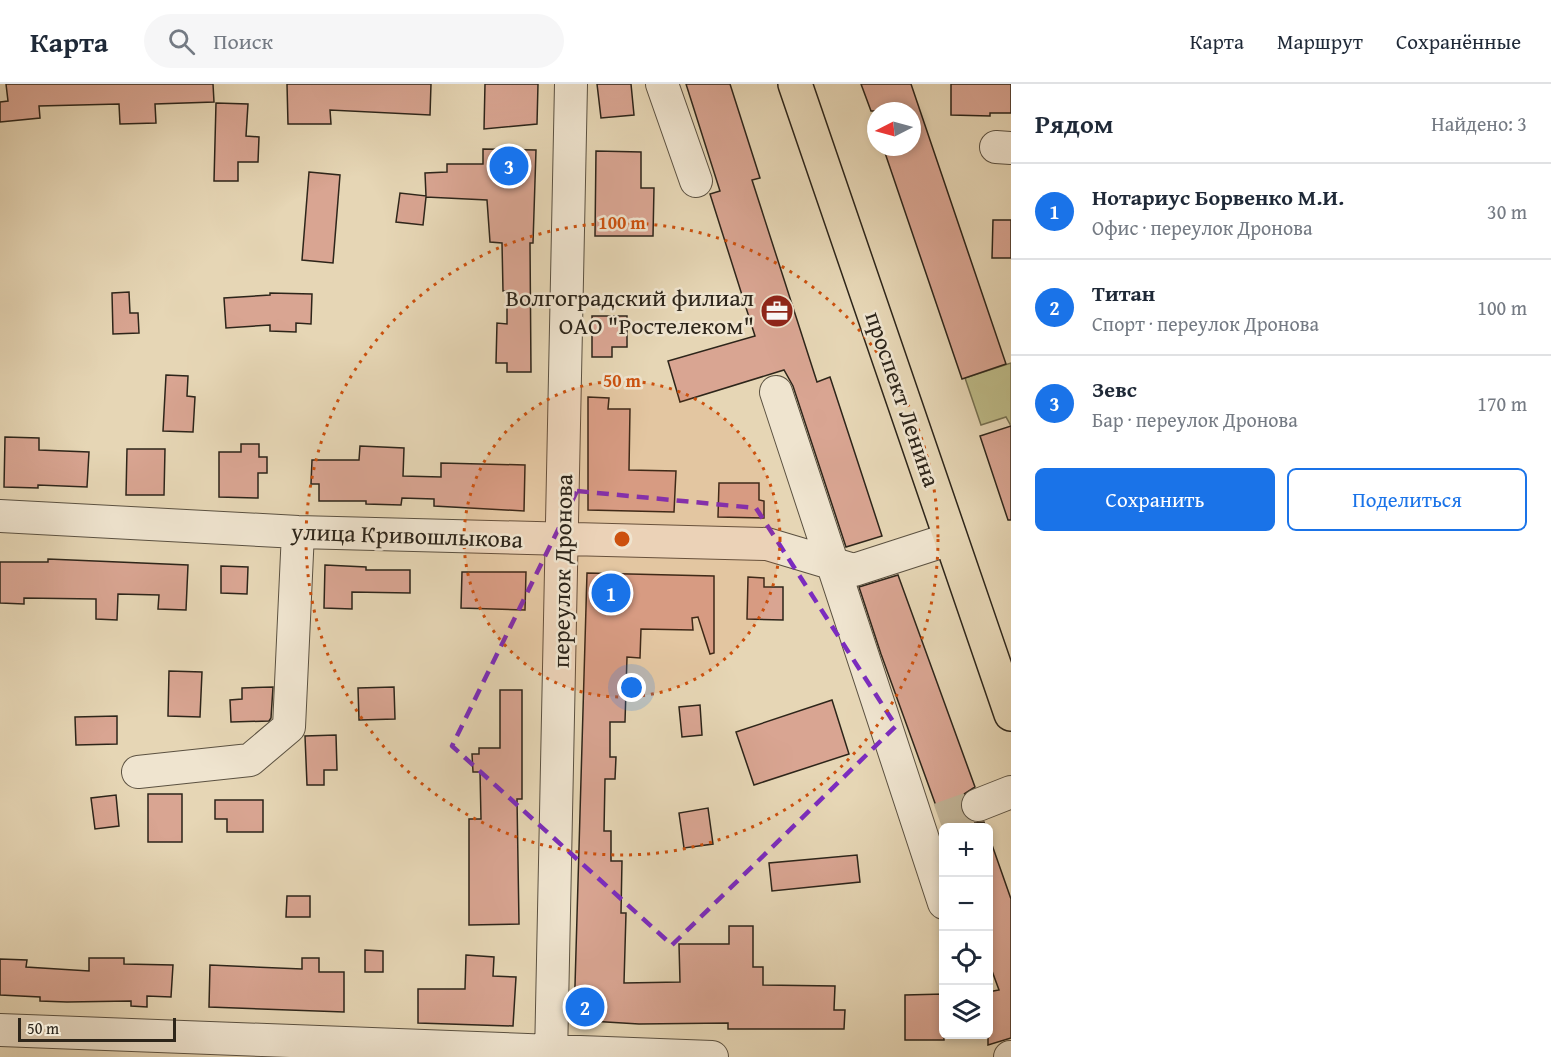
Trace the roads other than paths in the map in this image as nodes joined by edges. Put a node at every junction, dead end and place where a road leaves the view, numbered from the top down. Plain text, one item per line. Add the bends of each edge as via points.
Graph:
1 (571, 84) edge
2 (662, 84) edge
3 (795, 84) edge
4 (696, 182) dead end
5 (776, 392) dead end
6 (0, 516) edge
7 (298, 532) junction
8 (563, 539) junction
9 (951, 539) junction
10 (830, 562) junction
11 (1011, 714) edge
12 (138, 772) dead end
13 (1011, 792) edge
14 (978, 805) tunnel mouth
15 (939, 878) edge
16 (0, 1030) edge
17 (551, 1055) edge
18 (712, 1057) edge

1 - 8 street, переулок Дронова
2 - 4 street
3 - 9 main road, проспект Ленина
5 - 10 street
6 - 7 street, улица Кривошлыкова
7 - 8 street, улица Кривошлыкова
7 - 12 street via 289,727 250,760
8 - 10 street, улица Кривошлыкова via 767,544
8 - 17 street, переулок Дронова
9 - 10 street, улица Кривошлыкова via 854,570
9 - 11 main road, проспект Ленина
10 - 15 street via 927,819
13 - 14 street
16 - 17 street
17 - 18 street

